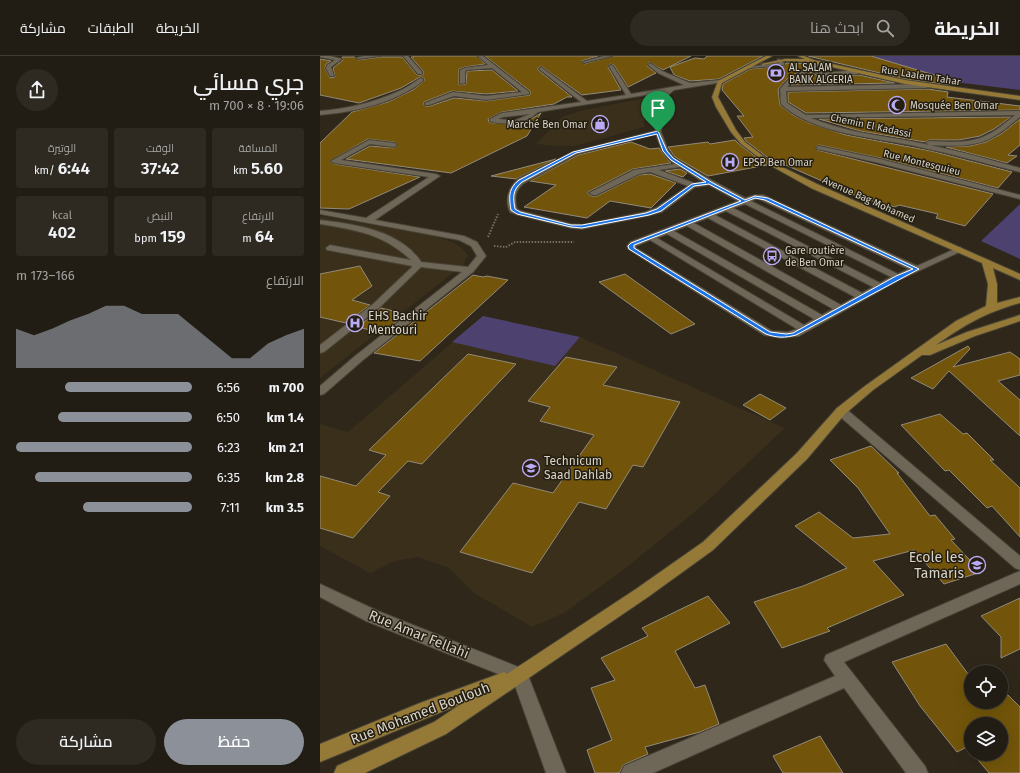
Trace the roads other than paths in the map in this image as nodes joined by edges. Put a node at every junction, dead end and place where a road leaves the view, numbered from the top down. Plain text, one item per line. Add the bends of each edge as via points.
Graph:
1 (320, 56) edge
2 (378, 56) edge
3 (405, 56) edge
4 (480, 56) edge
5 (610, 56) edge
6 (770, 56) edge
7 (786, 56) edge
8 (800, 56) edge
9 (358, 58) dead end
10 (813, 59) edge
11 (779, 60) junction
12 (584, 62) dead end
13 (821, 62) junction
14 (650, 64) dead end
15 (830, 64) junction
16 (492, 66) junction
17 (611, 66) dead end
18 (750, 67) junction
19 (320, 68) edge
20 (328, 68) junction
21 (541, 68) dead end
22 (811, 68) junction
23 (857, 72) junction
24 (420, 73) dead end
25 (838, 74) junction
26 (332, 75) dead end
27 (421, 80) dead end
28 (720, 82) junction
29 (462, 83) dead end
30 (689, 85) junction
31 (926, 86) junction
32 (783, 88) junction
33 (672, 89) junction
34 (629, 95) junction
35 (1018, 98) edge
36 (585, 102) junction
37 (427, 104) dead end
38 (536, 111) junction
39 (320, 113) edge
40 (1020, 114) edge
41 (800, 116) junction
42 (658, 132) junction
43 (901, 141) junction
44 (394, 145) dead end
45 (819, 148) dead end
46 (679, 164) junction
47 (648, 169) junction
48 (1020, 170) edge
49 (710, 183) junction
50 (693, 185) junction
51 (593, 193) dead end
52 (1020, 197) edge
53 (744, 201) junction
54 (726, 208) junction
55 (320, 212) edge
56 (709, 215) junction
57 (367, 221) junction
58 (320, 222) edge
59 (686, 223) junction
60 (668, 231) junction
61 (838, 232) junction
62 (650, 238) junction
63 (820, 238) junction
64 (800, 246) junction
65 (330, 248) dead end
66 (960, 250) junction
67 (781, 253) junction
68 (985, 261) junction
69 (756, 262) junction
70 (417, 264) junction
71 (735, 269) junction
72 (917, 269) junction
73 (470, 270) junction
74 (715, 276) junction
75 (898, 277) junction
76 (1020, 277) edge
77 (691, 285) junction
78 (881, 286) junction
79 (862, 297) junction
80 (1020, 300) edge
81 (841, 308) junction
82 (990, 308) junction
83 (1020, 318) edge
84 (822, 319) junction
85 (1008, 322) junction
86 (1020, 322) edge
87 (804, 329) junction
88 (320, 350) edge
89 (902, 365) junction
90 (320, 392) edge
91 (842, 412) junction
92 (1020, 564) edge
93 (1020, 577) edge
94 (320, 590) edge
95 (520, 674) junction
96 (847, 678) junction
97 (320, 753) edge
98 (344, 773) edge
99 (556, 773) edge
100 (631, 773) edge
101 (918, 773) edge

1 - 20 street via 340,58
2 - 9 street
3 - 24 street
4 - 16 street
5 - 12 street
6 - 18 main road
7 - 11 main road
8 - 10 main road
10 - 11 main road
10 - 13 main road, Rue Laalem Tahar
11 - 18 street via 782,64 778,66
13 - 15 main road, Rue Laalem Tahar
13 - 22 street
14 - 30 street via 660,72
15 - 23 main road, Rue Laalem Tahar
15 - 25 street
16 - 29 street via 465,69 462,71
16 - 37 street via 527,94 486,98 453,94
17 - 34 street
18 - 28 main road
19 - 20 street
20 - 26 street
21 - 36 street
22 - 25 street via 822,75
22 - 32 street
23 - 25 street
23 - 31 main road, Rue Laalem Tahar
27 - 39 street via 409,90 356,108
28 - 30 street
28 - 66 main road, Avenue Bag Mohamed via 715,97 719,107 733,131 754,152 814,186
30 - 33 street
31 - 32 street
31 - 35 main road, Rue Laalem Tahar
32 - 41 street, Chemin El Kadassi via 784,104
33 - 34 street
33 - 42 street via 664,96
34 - 36 street
36 - 38 street
38 - 38 street via 502,115 492,120 511,123 528,119
40 - 41 street
40 - 43 street via 989,136 975,141
41 - 43 street, Chemin El Kadassi via 835,127
42 - 46 street via 665,151
42 - 50 street via 574,152 515,186 510,196 513,210 582,227 659,210
43 - 48 street, Chemin El Kadassi
44 - 57 street via 369,142 334,161 436,176
45 - 52 street, Rue Montesquieu
46 - 47 street
46 - 49 street
47 - 50 street
47 - 51 street
49 - 50 street
49 - 53 street
53 - 54 street
53 - 61 street via 755,197 766,199
53 - 63 street
54 - 56 street
54 - 64 street
55 - 57 street
56 - 59 street
56 - 67 street
57 - 73 street via 461,238 474,244 482,256
58 - 70 street via 378,232 405,249
59 - 60 street
59 - 69 street
60 - 62 street
60 - 71 street
61 - 63 street
61 - 72 street
62 - 74 street
62 - 77 street via 633,244 632,249
63 - 64 street
63 - 75 street
64 - 67 street
64 - 78 street
65 - 70 street
66 - 68 main road, Avenue Bag Mohamed
66 - 72 street
67 - 79 street
68 - 76 main road, Avenue Bag Mohamed
68 - 82 main road via 993,284
69 - 71 street
69 - 81 street
70 - 73 street
70 - 88 street via 417,268 376,306
71 - 74 street
71 - 84 street
72 - 75 street
73 - 90 street
74 - 77 street
74 - 87 street
75 - 78 street
77 - 87 street via 768,333 786,336
78 - 79 street
79 - 81 street
80 - 82 main road
81 - 84 street
82 - 89 main road via 960,323
83 - 85 main road
84 - 87 street
85 - 86 main road
85 - 89 main road via 971,334
89 - 91 main road via 869,388
91 - 92 street
91 - 95 main road via 802,456 708,546 642,594
93 - 96 street via 832,660
94 - 95 street, Rue Amar Fellahi via 372,616
95 - 97 main road, Rue Mohamed Boulouh via 426,708
95 - 98 main road via 440,728
95 - 99 street
96 - 100 street
96 - 101 street

